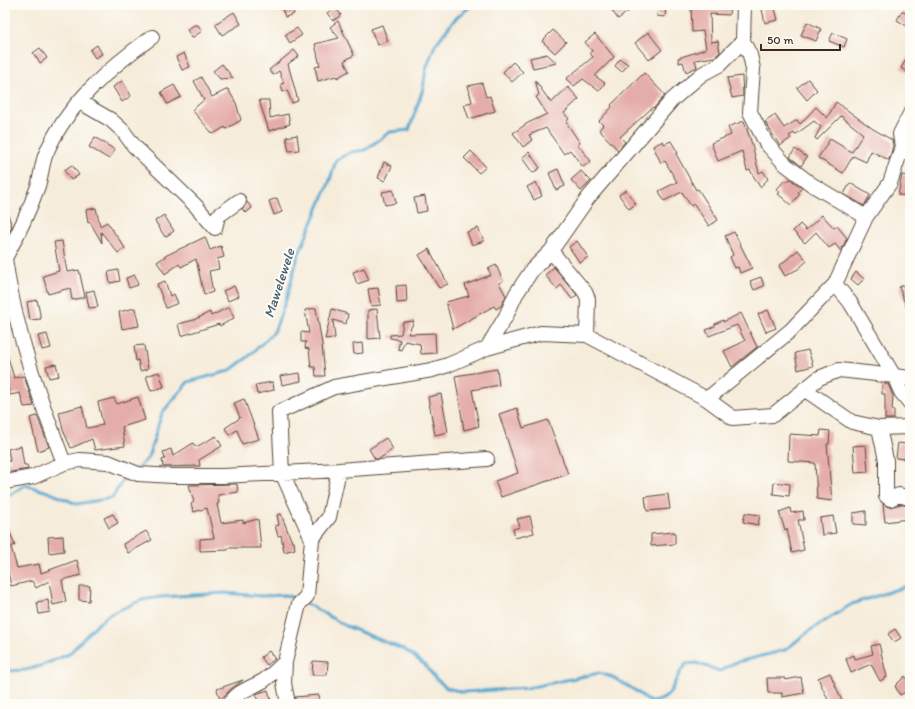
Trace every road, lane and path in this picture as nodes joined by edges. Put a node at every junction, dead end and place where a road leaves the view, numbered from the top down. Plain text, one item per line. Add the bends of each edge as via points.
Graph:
1 (744, 5) edge
2 (152, 37) dead end
3 (743, 41) junction
4 (80, 102) junction
5 (910, 114) edge
6 (239, 201) dead end
7 (866, 217) junction
8 (551, 251) junction
9 (5, 258) edge
10 (835, 284) junction
11 (586, 334) junction
12 (487, 348) junction
13 (894, 376) junction
14 (910, 378) edge
15 (804, 389) junction
16 (707, 399) junction
17 (910, 403) edge
18 (910, 427) edge
19 (879, 428) junction
20 (486, 459) dead end
21 (64, 463) junction
22 (339, 470) junction
23 (282, 473) junction
24 (5, 482) edge
25 (909, 498) dead end
26 (312, 539) junction
27 (285, 662) junction
28 (230, 704) edge
29 (288, 704) edge

1 - 3 street
2 - 4 street via 126,56
3 - 7 street via 753,69 750,112 766,143 785,164 811,184
3 - 8 street via 719,65 702,74 672,100 588,198
4 - 6 street via 123,130 134,146 215,228 218,216
4 - 9 street via 61,124 45,157 38,185
5 - 7 street via 900,134 902,147 890,183
7 - 10 street
8 - 11 street via 588,299
8 - 12 street via 532,270 516,294
9 - 21 street via 9,291 36,388
10 - 13 street via 850,302
10 - 16 street via 790,331
11 - 12 street via 541,333
11 - 16 street
12 - 23 street via 432,370 334,387 279,412
13 - 14 street
13 - 15 street via 839,370 819,378
13 - 17 street via 901,392
15 - 16 street via 772,415 733,418
15 - 19 street via 852,422
18 - 19 street
19 - 25 street via 886,460 886,496 890,499 899,495
20 - 22 street
21 - 23 street via 80,460 108,462 132,472 216,476
21 - 24 street via 34,477
22 - 23 street
22 - 26 street via 329,517
23 - 26 street
26 - 27 street via 303,600
27 - 28 street via 263,680 234,697
27 - 29 street via 284,683

